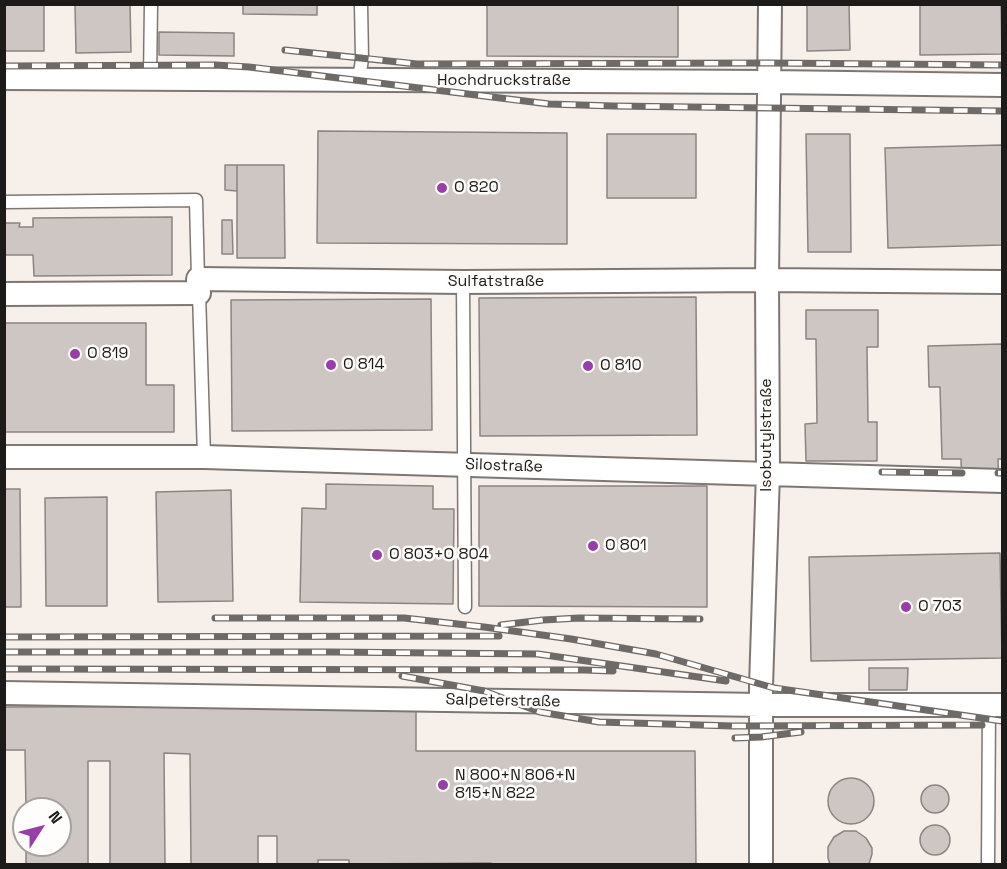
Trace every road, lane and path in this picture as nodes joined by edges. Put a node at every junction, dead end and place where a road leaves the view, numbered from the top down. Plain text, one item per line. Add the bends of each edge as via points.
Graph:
1 (151, 4) edge
2 (361, 4) edge
3 (770, 4) edge
4 (4, 78) edge
5 (150, 79) junction
6 (359, 80) junction
7 (769, 82) junction
8 (1002, 85) edge
9 (4, 202) edge
10 (767, 280) junction
11 (463, 282) junction
12 (1002, 282) edge
13 (198, 286) junction
14 (4, 294) edge
15 (4, 457) edge
16 (204, 457) junction
17 (464, 464) junction
18 (768, 473) junction
19 (1002, 481) edge
20 (465, 606) dead end
21 (4, 693) edge
22 (761, 705) junction
23 (996, 705) edge
24 (761, 864) edge
25 (988, 864) edge

1 - 5 lane
2 - 6 lane
3 - 7 street, Isobutylstraße
4 - 5 street, Hochdruckstraße
5 - 6 street, Hochdruckstraße
6 - 7 street, Hochdruckstraße
7 - 8 street, Hochdruckstraße
7 - 10 street, Isobutylstraße
9 - 13 lane via 196,200
10 - 11 street, Sulfatstraße
10 - 12 street, Sulfatstraße
10 - 18 street, Isobutylstraße
11 - 13 street, Sulfatstraße
11 - 17 lane
13 - 14 street, Sulfatstraße
13 - 16 lane
15 - 16 street, Silostraße
16 - 17 street, Silostraße
17 - 18 street, Silostraße
17 - 20 lane
18 - 19 street, Silostraße
18 - 22 street, Isobutylstraße
21 - 22 street, Salpeterstraße
22 - 23 street, Salpeterstraße
22 - 24 street, Isobutylstraße
23 - 25 lane

